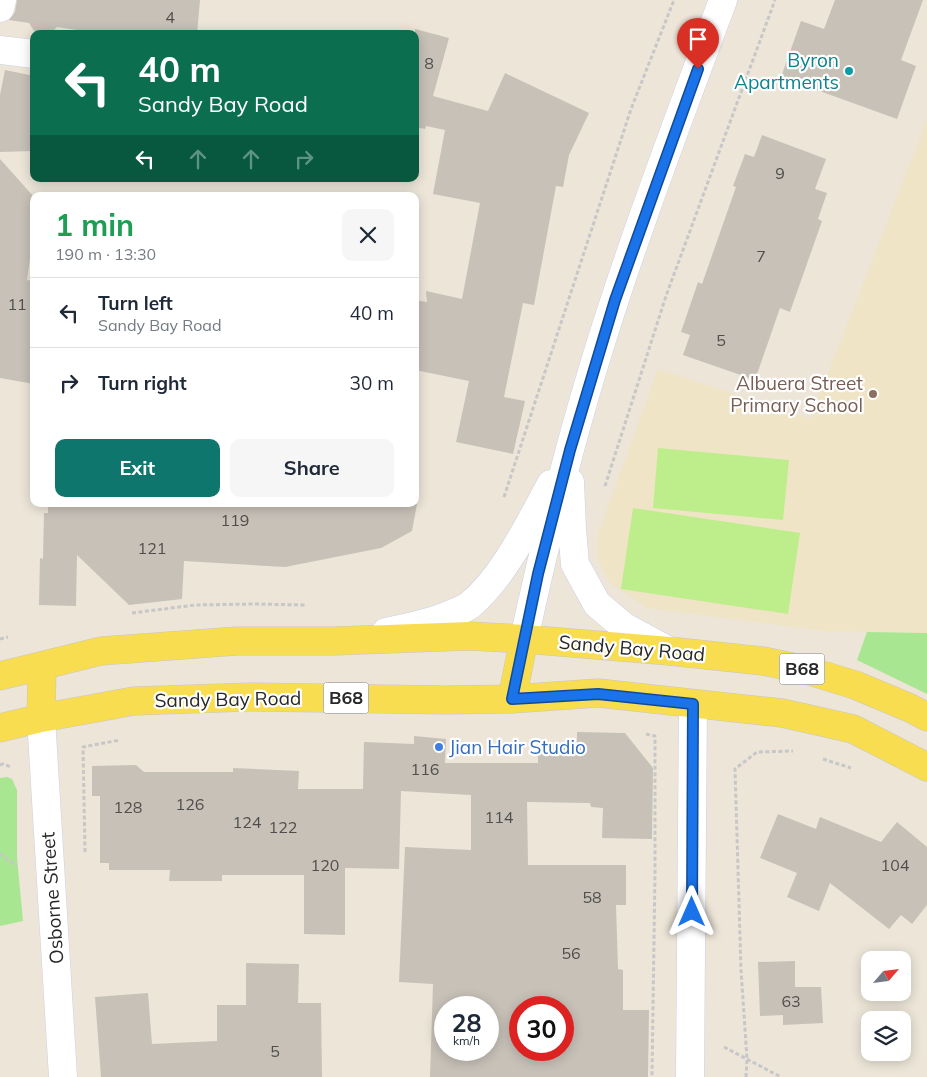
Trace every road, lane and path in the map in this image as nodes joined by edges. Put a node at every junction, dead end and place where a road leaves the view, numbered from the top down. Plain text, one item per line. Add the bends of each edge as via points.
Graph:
1 (2, 0) edge
2 (674, 0) edge
3 (723, 0) edge
4 (775, 0) edge
5 (0, 8) edge
6 (0, 50) edge
7 (30, 54) edge
8 (570, 450) junction
9 (605, 487) dead end
10 (502, 503) dead end
11 (524, 639) junction
12 (334, 641) junction
13 (669, 651) junction
14 (42, 666) junction
15 (0, 676) edge
16 (512, 699) junction
17 (693, 704) junction
18 (927, 717) edge
19 (41, 718) junction
20 (0, 728) edge
21 (655, 736) dead end
22 (799, 751) dead end
23 (815, 756) dead end
24 (0, 764) edge
25 (10, 766) dead end
26 (927, 767) edge
27 (856, 770) dead end
28 (691, 1029) junction
29 (747, 1059) junction
30 (63, 1077) edge
31 (652, 1077) edge
32 (690, 1077) edge
33 (746, 1077) edge
34 (781, 1077) edge

1 - 5 street
2 - 10 path via 631,109
3 - 8 street via 615,300
4 - 9 path via 666,296
6 - 7 street
8 - 11 street
8 - 12 street via 501,569 469,606 413,627
8 - 13 street via 575,564 597,604 623,626
11 - 12 main road, Sandy Bay Road / B68 via 470,636
11 - 13 main road, Sandy Bay Road / B68
11 - 16 main road
12 - 14 main road, Sandy Bay Road / B68 via 237,641 101,651
13 - 18 main road, Sandy Bay Road / B68 via 763,661 806,670 855,685
14 - 15 main road, Sandy Bay Road / B68
14 - 19 main road
16 - 17 main road, Sandy Bay Road / B68 via 598,694
16 - 19 main road, Sandy Bay Road / B68 via 250,697 134,701
17 - 26 main road, Sandy Bay Road / B68 via 782,713 853,729
17 - 28 street
19 - 20 main road, Sandy Bay Road / B68
19 - 30 street, Osborne Street
21 - 31 path
22 - 29 path via 757,752 735,769
23 - 27 path
24 - 25 path
28 - 29 path
28 - 32 street
29 - 33 path
29 - 34 path

